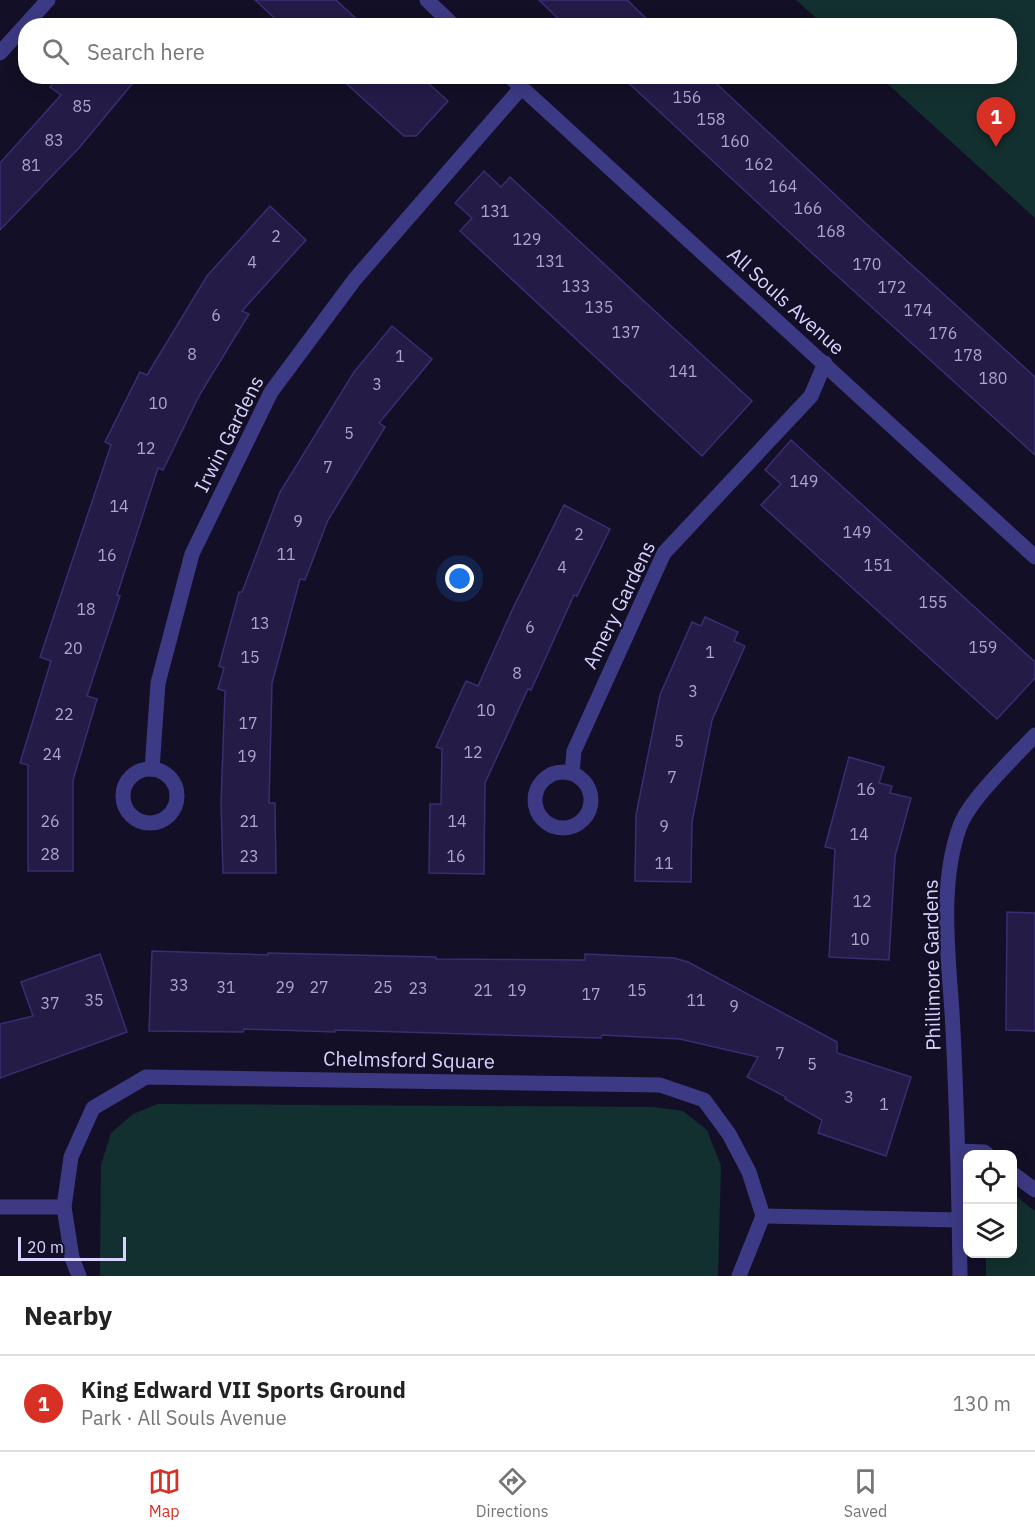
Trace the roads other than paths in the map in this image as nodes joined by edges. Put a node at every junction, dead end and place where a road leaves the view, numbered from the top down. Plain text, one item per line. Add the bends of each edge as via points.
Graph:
1 (48, 0) edge
2 (427, 0) edge
3 (32, 18) edge
4 (446, 18) edge
5 (18, 33) edge
6 (0, 53) edge
7 (517, 84) edge
8 (521, 88) junction
9 (825, 363) junction
10 (1035, 557) edge
11 (1035, 735) edge
12 (152, 769) dead end
13 (572, 773) dead end
14 (958, 1151) junction
15 (963, 1151) edge
16 (1017, 1177) edge
17 (1035, 1190) edge
18 (0, 1206) edge
19 (64, 1207) junction
20 (763, 1216) junction
21 (960, 1220) junction
22 (79, 1276) edge
23 (739, 1276) edge
24 (960, 1276) edge

1 - 3 street
2 - 4 street
5 - 6 street
7 - 8 street, All Souls Avenue
8 - 9 street, All Souls Avenue
8 - 12 street, Irwin Gardens via 355,279 271,392 192,554 158,683
9 - 10 street, All Souls Avenue
9 - 13 street, Amery Gardens via 811,396 664,553 574,751
11 - 14 street, Phillimore Gardens via 976,800 961,824 953,849 948,913
14 - 15 street
14 - 21 street, Phillimore Gardens
16 - 17 street
18 - 19 street
19 - 20 street, Chelmsford Square via 71,1157 93,1108 146,1077 660,1085 704,1100 729,1134 749,1172
19 - 22 street, Chelmsford Square
20 - 21 street
20 - 23 street
21 - 24 street, Phillimore Gardens

